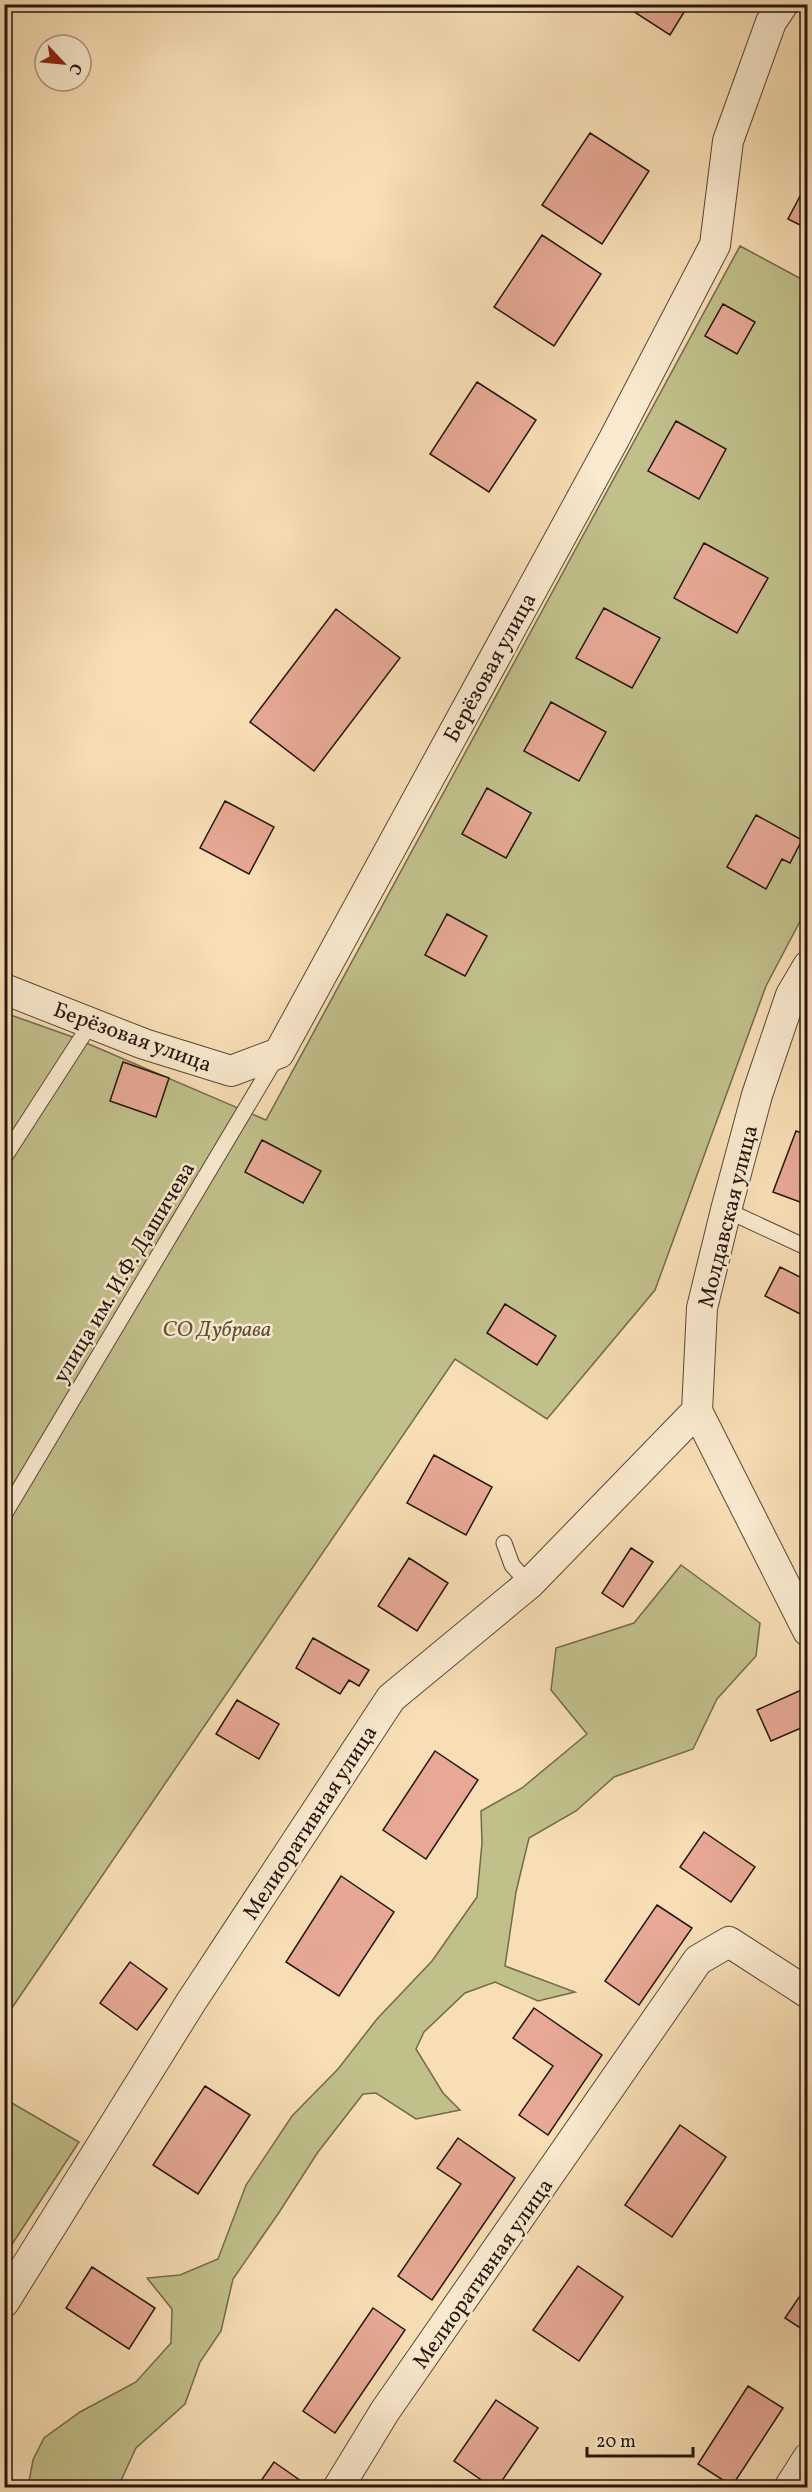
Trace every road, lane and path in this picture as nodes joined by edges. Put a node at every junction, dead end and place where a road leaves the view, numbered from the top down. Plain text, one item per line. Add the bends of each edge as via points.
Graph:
1 (783, 4) edge
2 (807, 966) edge
3 (4, 989) edge
4 (91, 1023) junction
5 (279, 1053) junction
6 (4, 1158) edge
7 (726, 1210) junction
8 (807, 1248) edge
9 (697, 1411) junction
10 (4, 1515) edge
11 (504, 1543) dead end
12 (529, 1584) junction
13 (807, 1631) edge
14 (807, 1994) edge
15 (4, 2302) edge
16 (807, 2458) edge
17 (338, 2487) edge
18 (789, 2487) edge

1 - 5 street, Берёзовая улица via 771,22 728,141 715,245 614,441
2 - 7 street, Молдавская улица via 791,995 757,1095
3 - 4 street, Берёзовая улица
4 - 5 street, Берёзовая улица via 231,1071
4 - 6 lane
5 - 10 lane, улица им. И.Ф. Дашичева
7 - 8 lane
7 - 9 street, Молдавская улица via 702,1308
9 - 12 street, Мелиоративная улица
9 - 13 street, Молдавская улица
11 - 12 lane via 512,1565
12 - 15 street, Мелиоративная улица via 391,1698 191,2001
14 - 17 street, Мелиоративная улица via 729,1942 698,1960 386,2411
16 - 18 street

